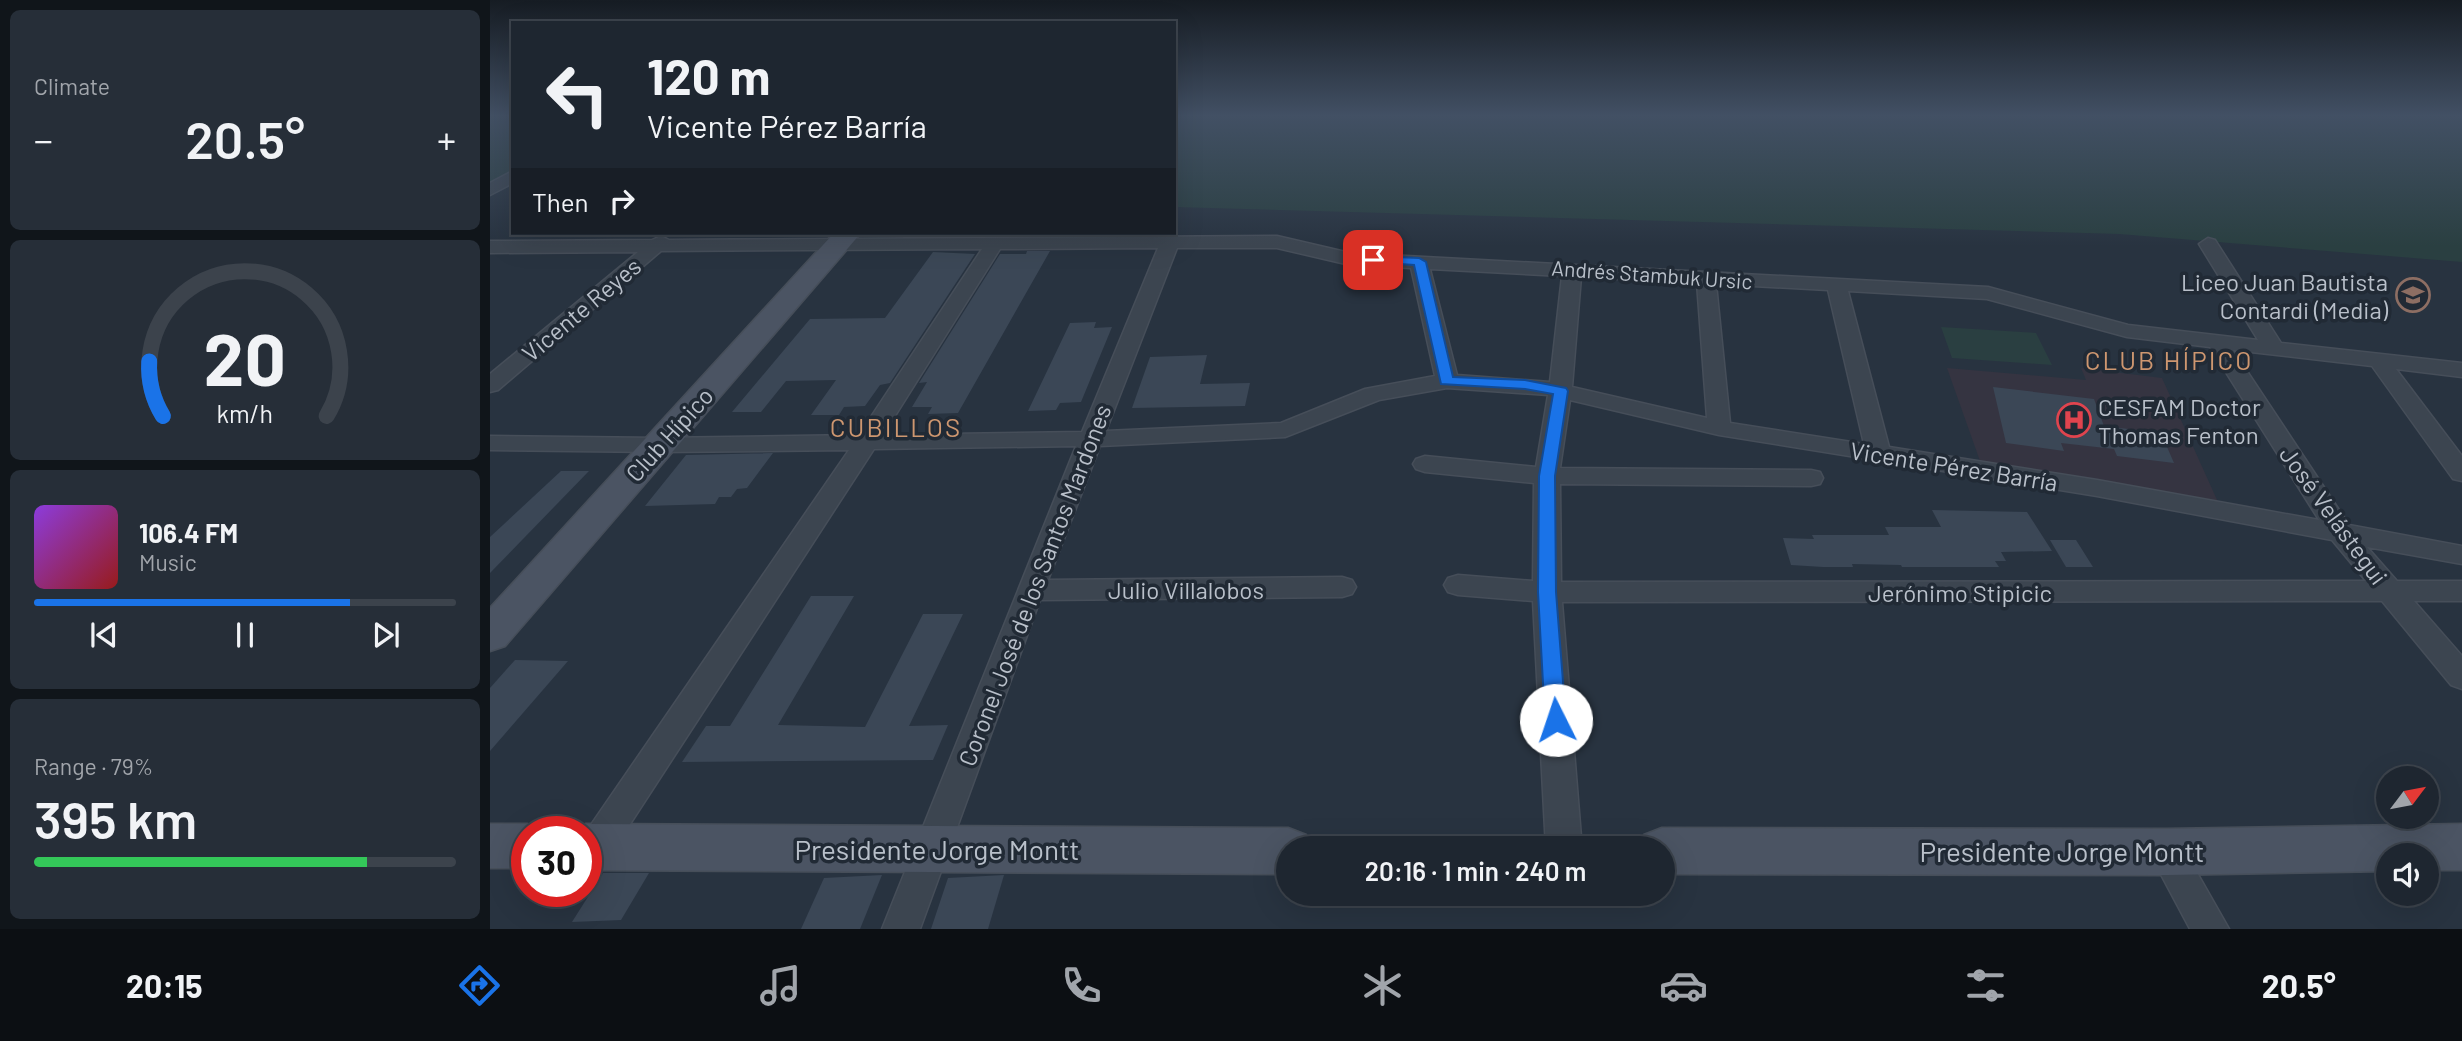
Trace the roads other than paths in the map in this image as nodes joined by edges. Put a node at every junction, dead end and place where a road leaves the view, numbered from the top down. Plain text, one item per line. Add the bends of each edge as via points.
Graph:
1 (511, 177) edge
2 (490, 190) edge
3 (670, 235) edge
4 (842, 239) edge
5 (1170, 242) junction
6 (995, 243) junction
7 (2208, 244) dead end
8 (656, 246) junction
9 (490, 247) edge
10 (1419, 262) junction
11 (1572, 269) junction
12 (1706, 278) junction
13 (1837, 286) junction
14 (2219, 344) junction
15 (2275, 350) junction
16 (2379, 361) junction
17 (2462, 370) edge
18 (1447, 381) junction
19 (490, 385) edge
20 (1560, 391) junction
21 (1719, 428) junction
22 (1091, 439) junction
23 (868, 440) junction
24 (490, 443) edge
25 (659, 444) junction
26 (1879, 454) junction
27 (1425, 464) dead end
28 (2462, 473) edge
29 (1547, 476) junction
30 (1811, 478) dead end
31 (2340, 532) junction
32 (2462, 555) edge
33 (1458, 584) dead end
34 (1342, 587) dead end
35 (1030, 590) junction
36 (2388, 590) junction
37 (2462, 591) edge
38 (1547, 592) junction
39 (490, 635) edge
40 (2462, 677) edge
41 (602, 831) edge
42 (1563, 836) edge
43 (490, 846) edge
44 (511, 846) edge
45 (602, 847) edge
46 (2462, 847) edge
47 (930, 850) junction
48 (1276, 851) edge
49 (1675, 851) edge
50 (2167, 852) junction
51 (901, 929) edge
52 (2210, 929) edge

1 - 2 street
3 - 8 street, Vicente Reyes
4 - 6 street, Andrés Stambuk Ursic
4 - 8 street, Andrés Stambuk Ursic
4 - 25 main road, Club Hípico
5 - 6 street, Andrés Stambuk Ursic
5 - 10 street, Andrés Stambuk Ursic via 1277,242 1350,258
5 - 22 street, Coronel José de los Santos Mardones
6 - 23 street
7 - 15 street
8 - 9 street, Andrés Stambuk Ursic
8 - 19 street, Vicente Reyes
10 - 11 street, Andrés Stambuk Ursic
10 - 18 street
11 - 12 street, Andrés Stambuk Ursic
11 - 20 street
12 - 13 street, Andrés Stambuk Ursic
12 - 21 street
13 - 14 street, Andrés Stambuk Ursic via 1988,293 2127,331
13 - 26 street
14 - 15 street, Andrés Stambuk Ursic
14 - 31 street, José Velástegui
15 - 16 street, Andrés Stambuk Ursic
16 - 17 street, Andrés Stambuk Ursic
16 - 28 street
18 - 20 street, Vicente Pérez Barría
18 - 22 street, Vicente Pérez Barría via 1373,394 1285,430
20 - 21 street, Vicente Pérez Barría
20 - 29 street
21 - 26 street, Vicente Pérez Barría
22 - 23 street, Vicente Pérez Barría
22 - 35 street, Coronel José de los Santos Mardones
23 - 25 street, Vicente Pérez Barría
23 - 41 street
24 - 25 street, Vicente Pérez Barría
25 - 39 main road, Club Hípico
26 - 31 street, Vicente Pérez Barría
27 - 29 street
29 - 30 street
29 - 38 street
31 - 32 street, Vicente Pérez Barría
31 - 36 street, José Velástegui
33 - 38 street, Jerónimo Stipicic
34 - 35 street, Julio Villalobos
35 - 47 street, Coronel José de los Santos Mardones
36 - 37 street, Jerónimo Stipicic
36 - 38 street, Jerónimo Stipicic
36 - 40 street, José Velástegui
38 - 42 street
43 - 44 main road
45 - 47 main road, Presidente Jorge Montt
46 - 50 main road, Presidente Jorge Montt
47 - 48 main road, Presidente Jorge Montt
47 - 51 street, Coronel José de los Santos Mardones
49 - 50 main road, Presidente Jorge Montt
50 - 52 street

